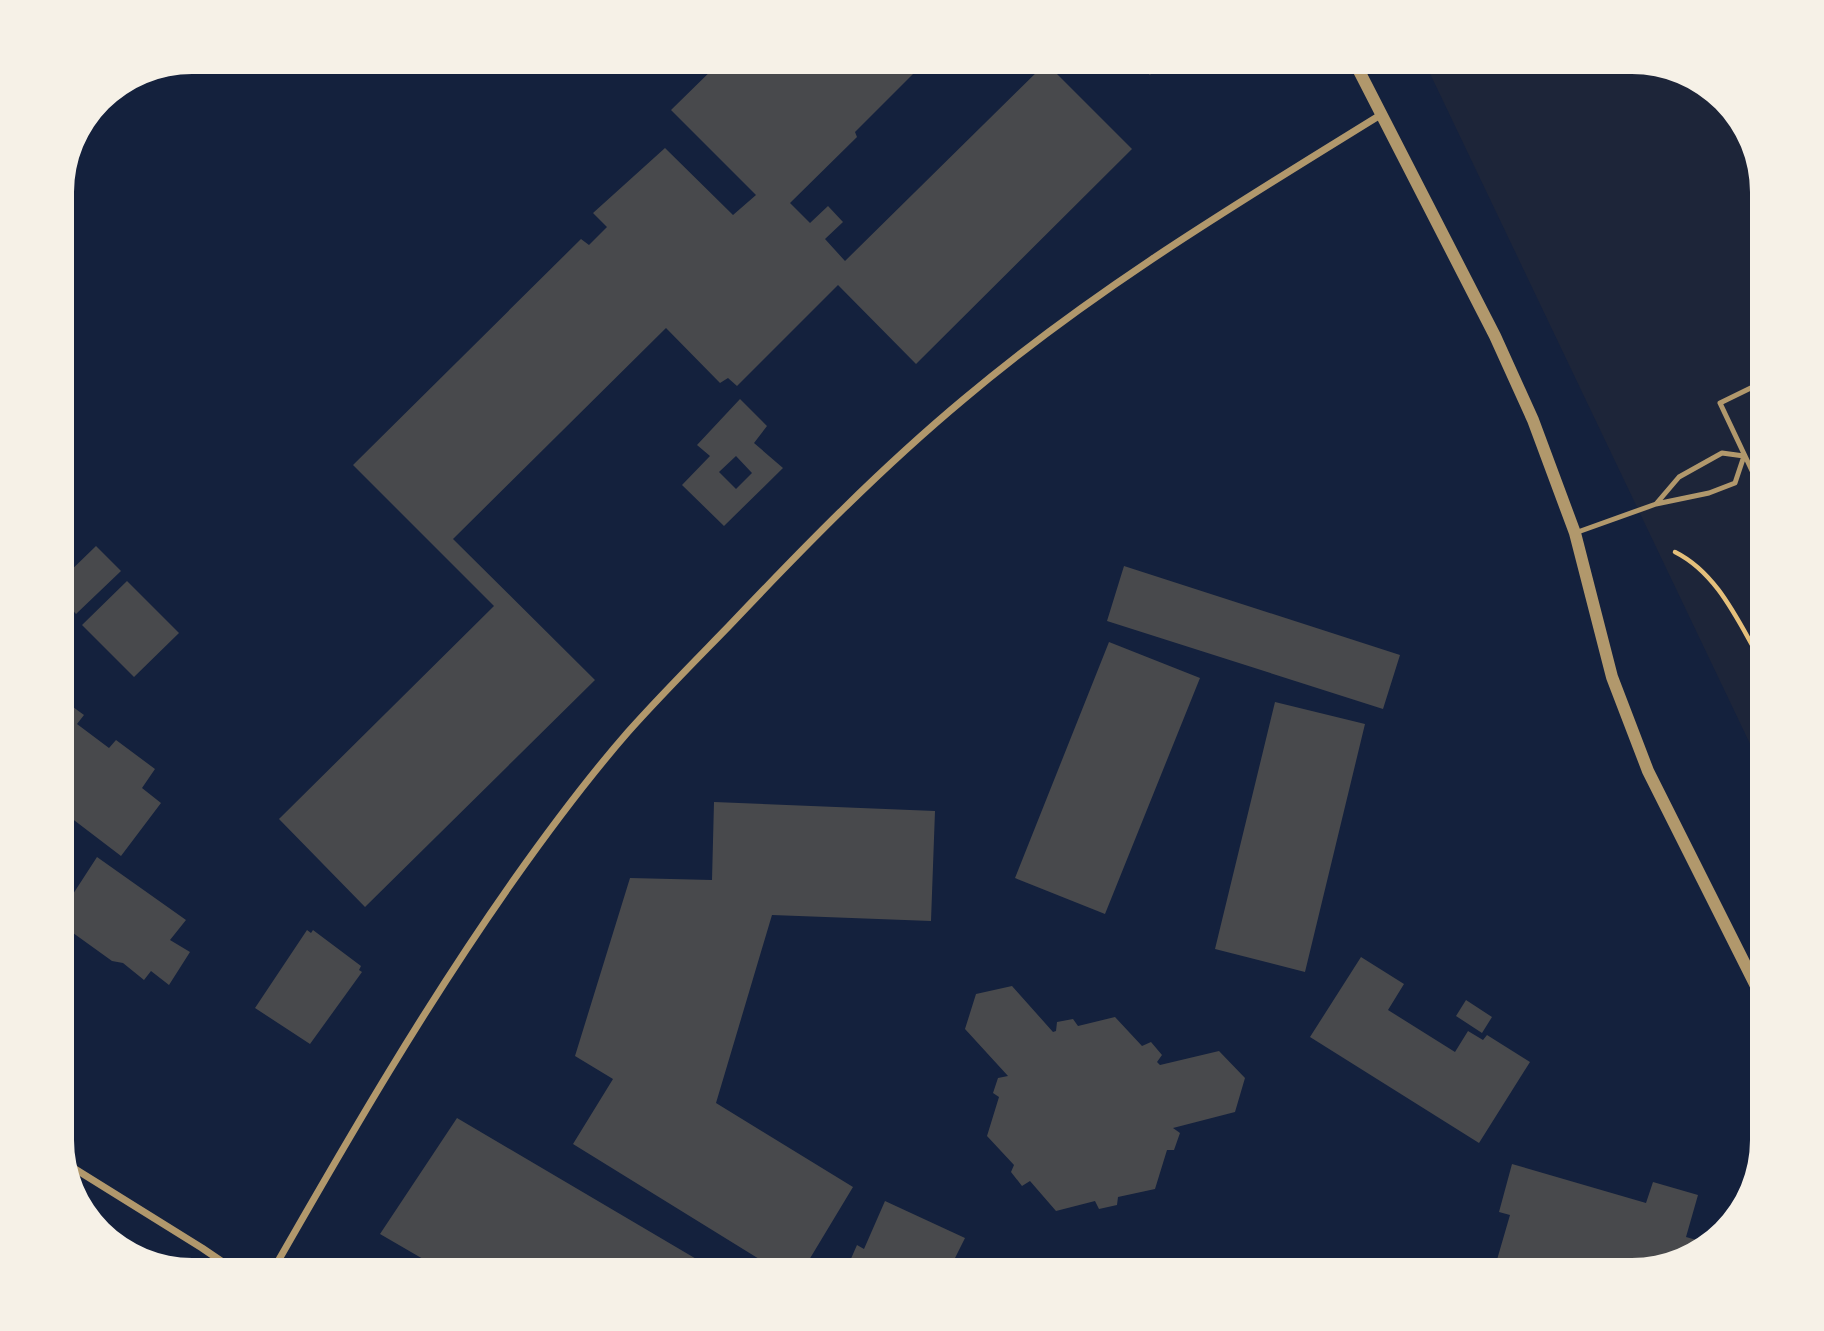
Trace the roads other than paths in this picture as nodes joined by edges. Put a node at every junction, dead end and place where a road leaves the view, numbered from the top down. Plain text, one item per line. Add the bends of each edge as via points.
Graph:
1 (1361, 74) edge
2 (1382, 114) junction
3 (1750, 388) edge
4 (1744, 456) junction
5 (1750, 468) edge
6 (1656, 504) junction
7 (1575, 533) junction
8 (1750, 974) edge
9 (78, 1171) edge
10 (215, 1258) edge
11 (280, 1258) edge

1 - 2 street
2 - 7 street via 1506,360
2 - 11 street via 1199,226 1030,347 964,399 789,562 628,732 515,878 440,987
3 - 4 lane via 1720,403
4 - 5 lane
4 - 6 lane via 1721,453 1679,477
4 - 6 lane via 1735,483
6 - 7 lane
7 - 8 street via 1612,677 1648,771
9 - 10 street

